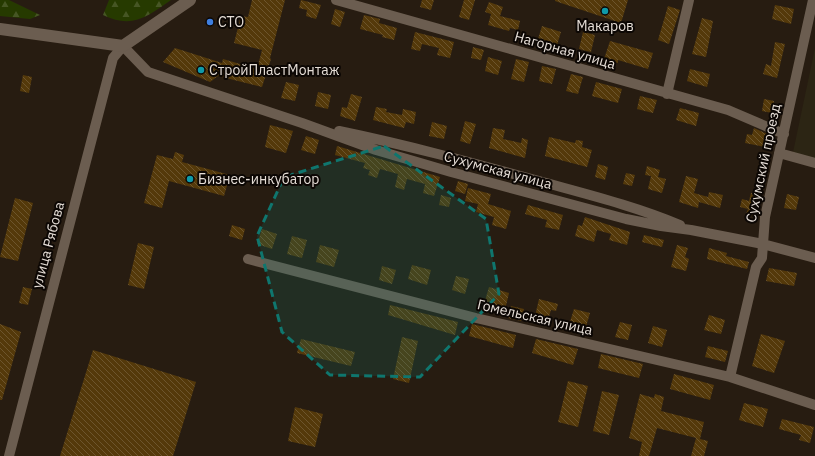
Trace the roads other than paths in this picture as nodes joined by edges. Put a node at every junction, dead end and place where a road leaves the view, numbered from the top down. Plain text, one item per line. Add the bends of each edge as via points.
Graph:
1 (190, 0) edge
2 (336, 0) edge
3 (689, 0) edge
4 (813, 0) edge
5 (0, 29) edge
6 (123, 46) junction
7 (667, 94) junction
8 (302, 123) junction
9 (784, 134) junction
10 (779, 153) junction
11 (815, 163) edge
12 (691, 230) junction
13 (763, 244) junction
14 (815, 258) edge
15 (248, 259) dead end
16 (730, 377) junction
17 (815, 405) edge
18 (9, 456) edge

1 - 6 street, улица Рябова
2 - 7 street, Нагорная улица
3 - 7 street
4 - 9 street, Сухумский проезд
5 - 6 street
6 - 8 street, Сухумская улица via 148,72
6 - 18 street, улица Рябова via 113,58
7 - 9 street, Нагорная улица via 728,110
8 - 12 street, Сухумская улица via 415,148 629,206
8 - 12 street, Сухумская улица via 376,150 451,172 626,219
9 - 10 street, Сухумский проезд
10 - 11 street
10 - 13 street, Сухумский проезд via 765,217
12 - 13 street, Сухумская улица
13 - 14 street, Сухумская улица
13 - 16 street, Сухумский проезд via 762,258 756,267
15 - 16 street, Гомельская улица via 476,318
16 - 17 street, Гомельская улица

